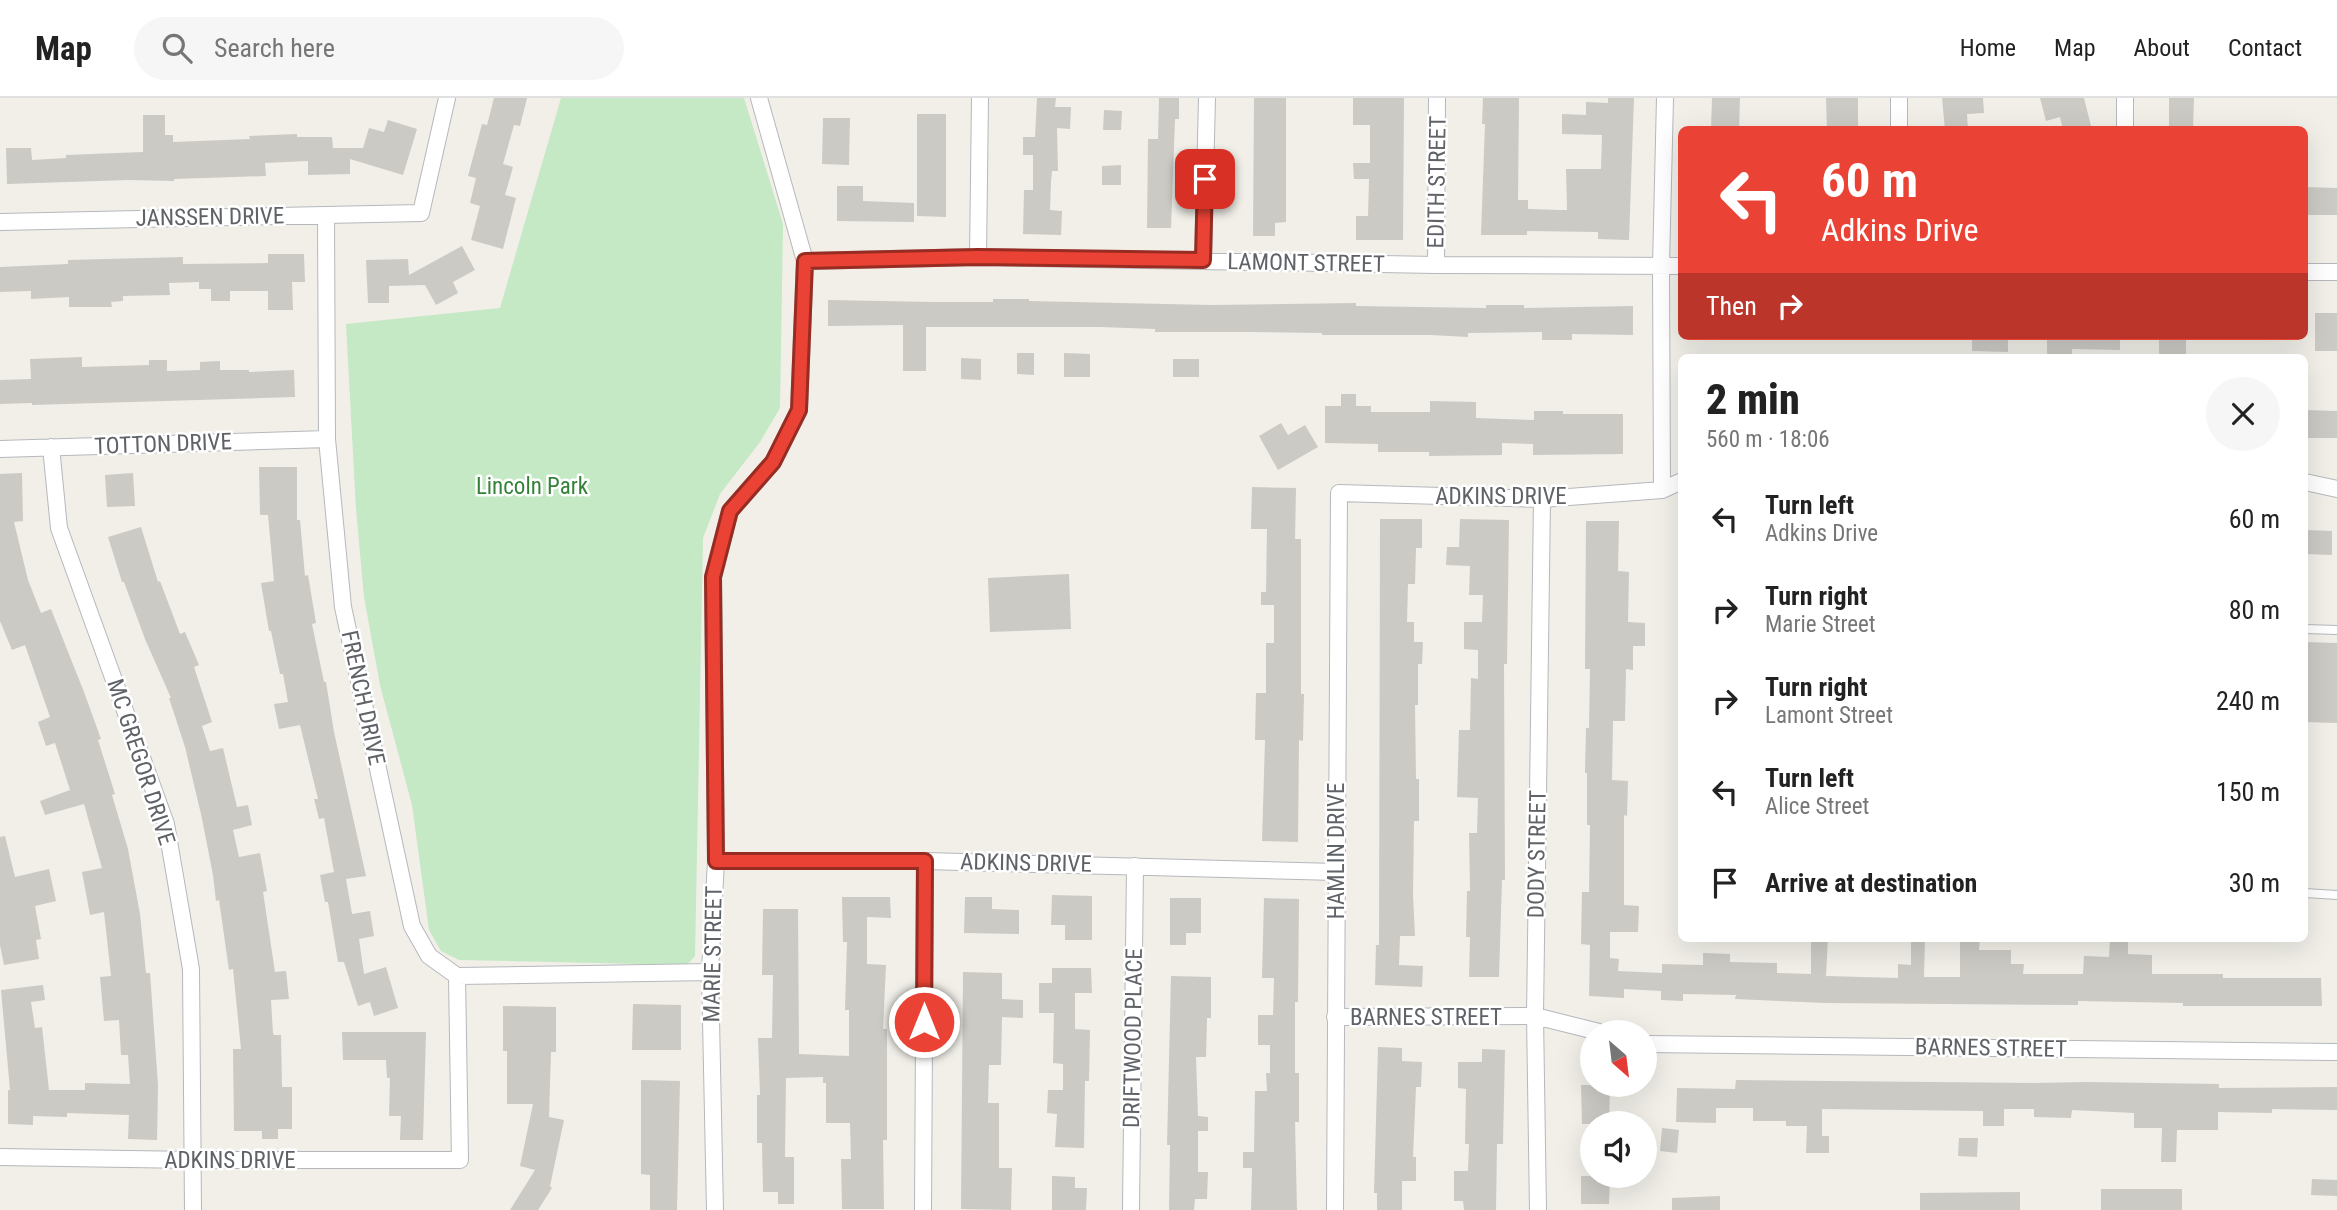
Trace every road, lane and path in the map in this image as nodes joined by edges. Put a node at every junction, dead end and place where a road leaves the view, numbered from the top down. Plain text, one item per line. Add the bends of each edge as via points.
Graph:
1 (447, 98) edge
2 (759, 98) edge
3 (980, 98) edge
4 (1208, 98) edge
5 (1437, 98) edge
6 (1665, 98) edge
7 (1899, 98) edge
8 (2125, 98) edge
9 (1899, 126) edge
10 (2125, 126) edge
11 (326, 215) junction
12 (0, 222) edge
13 (978, 257) junction
14 (1203, 260) junction
15 (805, 261) junction
16 (1436, 265) junction
17 (1661, 266) junction
18 (1678, 266) edge
19 (2308, 272) edge
20 (2337, 272) edge
21 (327, 439) junction
22 (51, 447) junction
23 (0, 449) edge
24 (1678, 483) edge
25 (2308, 483) edge
26 (2337, 489) edge
27 (1662, 490) junction
28 (1339, 493) joint
29 (1542, 499) junction
30 (2308, 629) edge
31 (2337, 630) edge
32 (716, 861) junction
33 (925, 861) junction
34 (1135, 866) junction
35 (1336, 872) junction
36 (2308, 893) edge
37 (2337, 894) edge
38 (710, 972) junction
39 (457, 976) junction
40 (1535, 1016) junction
41 (1335, 1017) junction
42 (1580, 1027) edge
43 (1657, 1044) edge
44 (2337, 1052) edge
45 (0, 1157) edge
46 (193, 1160) junction
47 (193, 1210) edge
48 (715, 1210) edge
49 (923, 1210) edge
50 (1131, 1210) edge
51 (1335, 1210) edge
52 (1538, 1210) edge

1 - 11 street, JANSSEN DRIVE via 421,213
2 - 15 street, MARIE STREET
3 - 13 street
4 - 14 street
5 - 16 street, EDITH STREET
6 - 17 street
7 - 9 street
8 - 10 street
11 - 12 street, JANSSEN DRIVE
11 - 21 street, FRENCH DRIVE
13 - 14 street, LAMONT STREET
13 - 15 street, LAMONT STREET
14 - 16 street, LAMONT STREET
15 - 32 street, MARIE STREET via 799,410 773,462 730,511 713,577
16 - 17 street, LAMONT STREET
17 - 18 street, LAMONT STREET
17 - 27 street
19 - 20 street
21 - 22 street, TOTTON DRIVE
21 - 39 street, FRENCH DRIVE via 343,607 412,926 429,956
22 - 23 street, TOTTON DRIVE
22 - 46 street, MC GREGOR DRIVE via 59,528 166,824 191,970
24 - 27 street, ADKINS DRIVE
25 - 26 street
27 - 29 street, ADKINS DRIVE
28 - 29 street, ADKINS DRIVE
28 - 35 street, HAMLIN DRIVE
29 - 40 street, DODY STREET
30 - 31 lane
32 - 33 street, ADKINS DRIVE
32 - 38 street, MARIE STREET
33 - 34 street, ADKINS DRIVE
33 - 49 street
34 - 35 street, ADKINS DRIVE
34 - 50 street, DRIFTWOOD PLACE
35 - 41 street, HAMLIN DRIVE
36 - 37 lane
38 - 39 street
38 - 48 street, MARIE STREET
39 - 46 street, ADKINS DRIVE via 460,1160
40 - 41 street, BARNES STREET
40 - 42 street, BARNES STREET
40 - 52 street, DODY STREET
41 - 51 street, HAMLIN DRIVE
43 - 44 street, BARNES STREET
45 - 46 street, ADKINS DRIVE
46 - 47 street, MC GREGOR DRIVE

